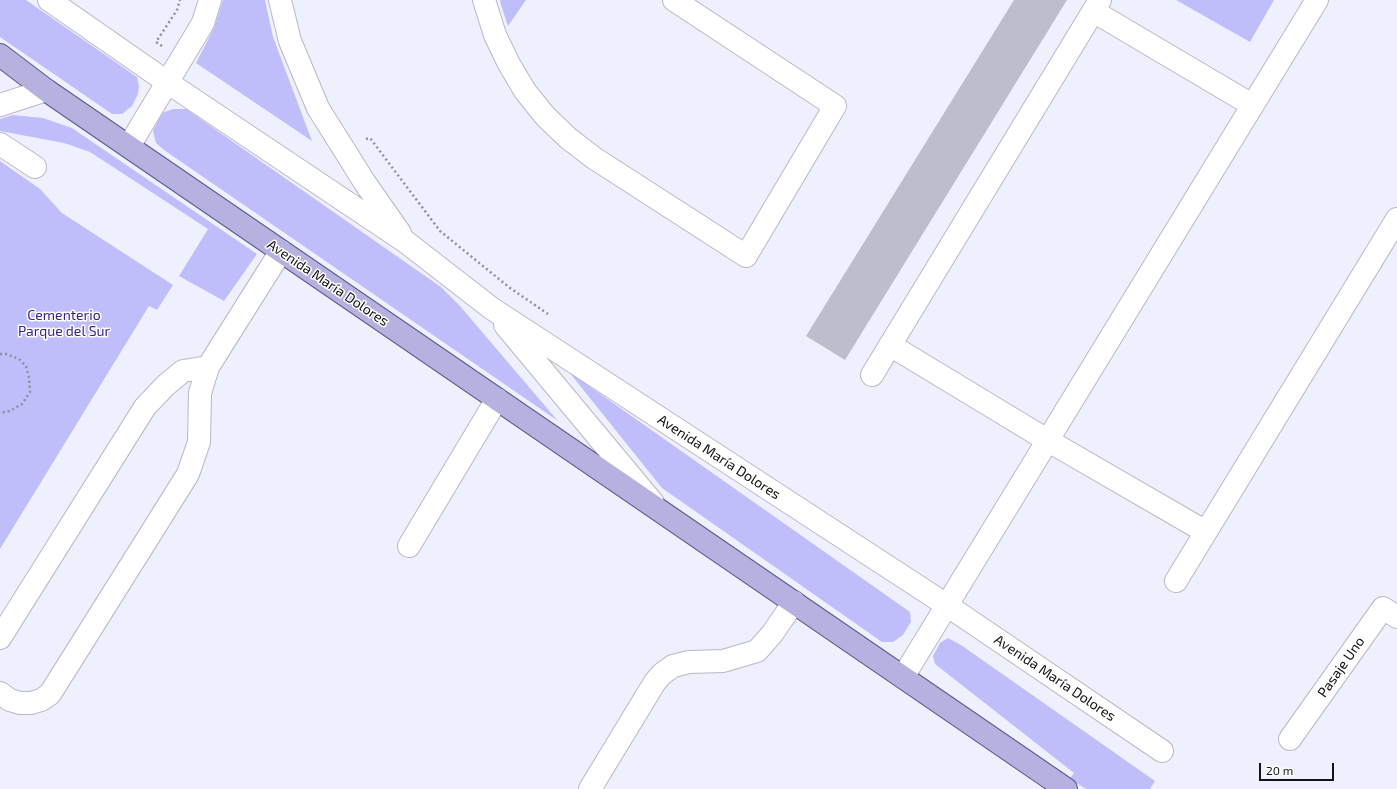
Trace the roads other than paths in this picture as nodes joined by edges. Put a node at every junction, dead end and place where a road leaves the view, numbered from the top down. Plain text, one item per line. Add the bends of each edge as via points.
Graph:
1 (49, 0) edge
2 (210, 0) edge
3 (280, 0) edge
4 (484, 0) edge
5 (674, 0) edge
6 (1317, 0) edge
7 (1097, 5) edge
8 (0, 55) edge
9 (167, 82) junction
10 (46, 90) junction
11 (0, 104) edge
12 (1252, 105) junction
13 (0, 144) edge
14 (129, 146) junction
15 (35, 167) dead end
16 (1397, 219) edge
17 (406, 242) junction
18 (281, 251) junction
19 (491, 308) junction
20 (890, 345) junction
21 (208, 367) junction
22 (872, 375) dead end
23 (497, 399) junction
24 (1047, 440) junction
25 (659, 510) junction
26 (1206, 532) junction
27 (409, 546) dead end
28 (1176, 581) dead end
29 (794, 602) junction
30 (948, 606) junction
31 (1397, 617) edge
32 (0, 638) edge
33 (903, 677) junction
34 (0, 693) edge
35 (1290, 739) dead end
36 (1162, 751) dead end
37 (590, 789) edge
38 (1066, 789) edge

1 - 9 street, Avenida María Dolores
2 - 9 street via 203,22
3 - 17 street via 290,40 318,108
4 - 5 street via 508,64 545,116 594,158 746,256 835,106
6 - 12 street
7 - 12 street
7 - 20 street
8 - 10 main road, Avenida María Dolores
9 - 14 street
9 - 17 street, Avenida María Dolores
10 - 11 street
10 - 14 main road, Avenida María Dolores
12 - 24 street
13 - 15 street
14 - 18 main road, Avenida María Dolores
16 - 26 street
17 - 19 street, Avenida María Dolores
18 - 21 street
18 - 23 main road, Avenida María Dolores
19 - 25 street, Avenida María Dolores
19 - 30 street, Avenida María Dolores
20 - 22 street
20 - 24 street
21 - 32 street via 184,371 145,407
21 - 34 street via 200,393 199,442 188,474 50,694 41,700 20,703
23 - 25 main road, Avenida María Dolores
23 - 27 street
24 - 26 street
24 - 30 street
25 - 29 main road, Avenida María Dolores
26 - 28 street
29 - 33 main road, Avenida María Dolores
29 - 37 street via 757,651 723,661 689,662 673,666 662,674
30 - 33 street
30 - 36 street, Avenida María Dolores
31 - 35 street, Pasaje Uno via 1383,608
33 - 38 main road, Avenida María Dolores

